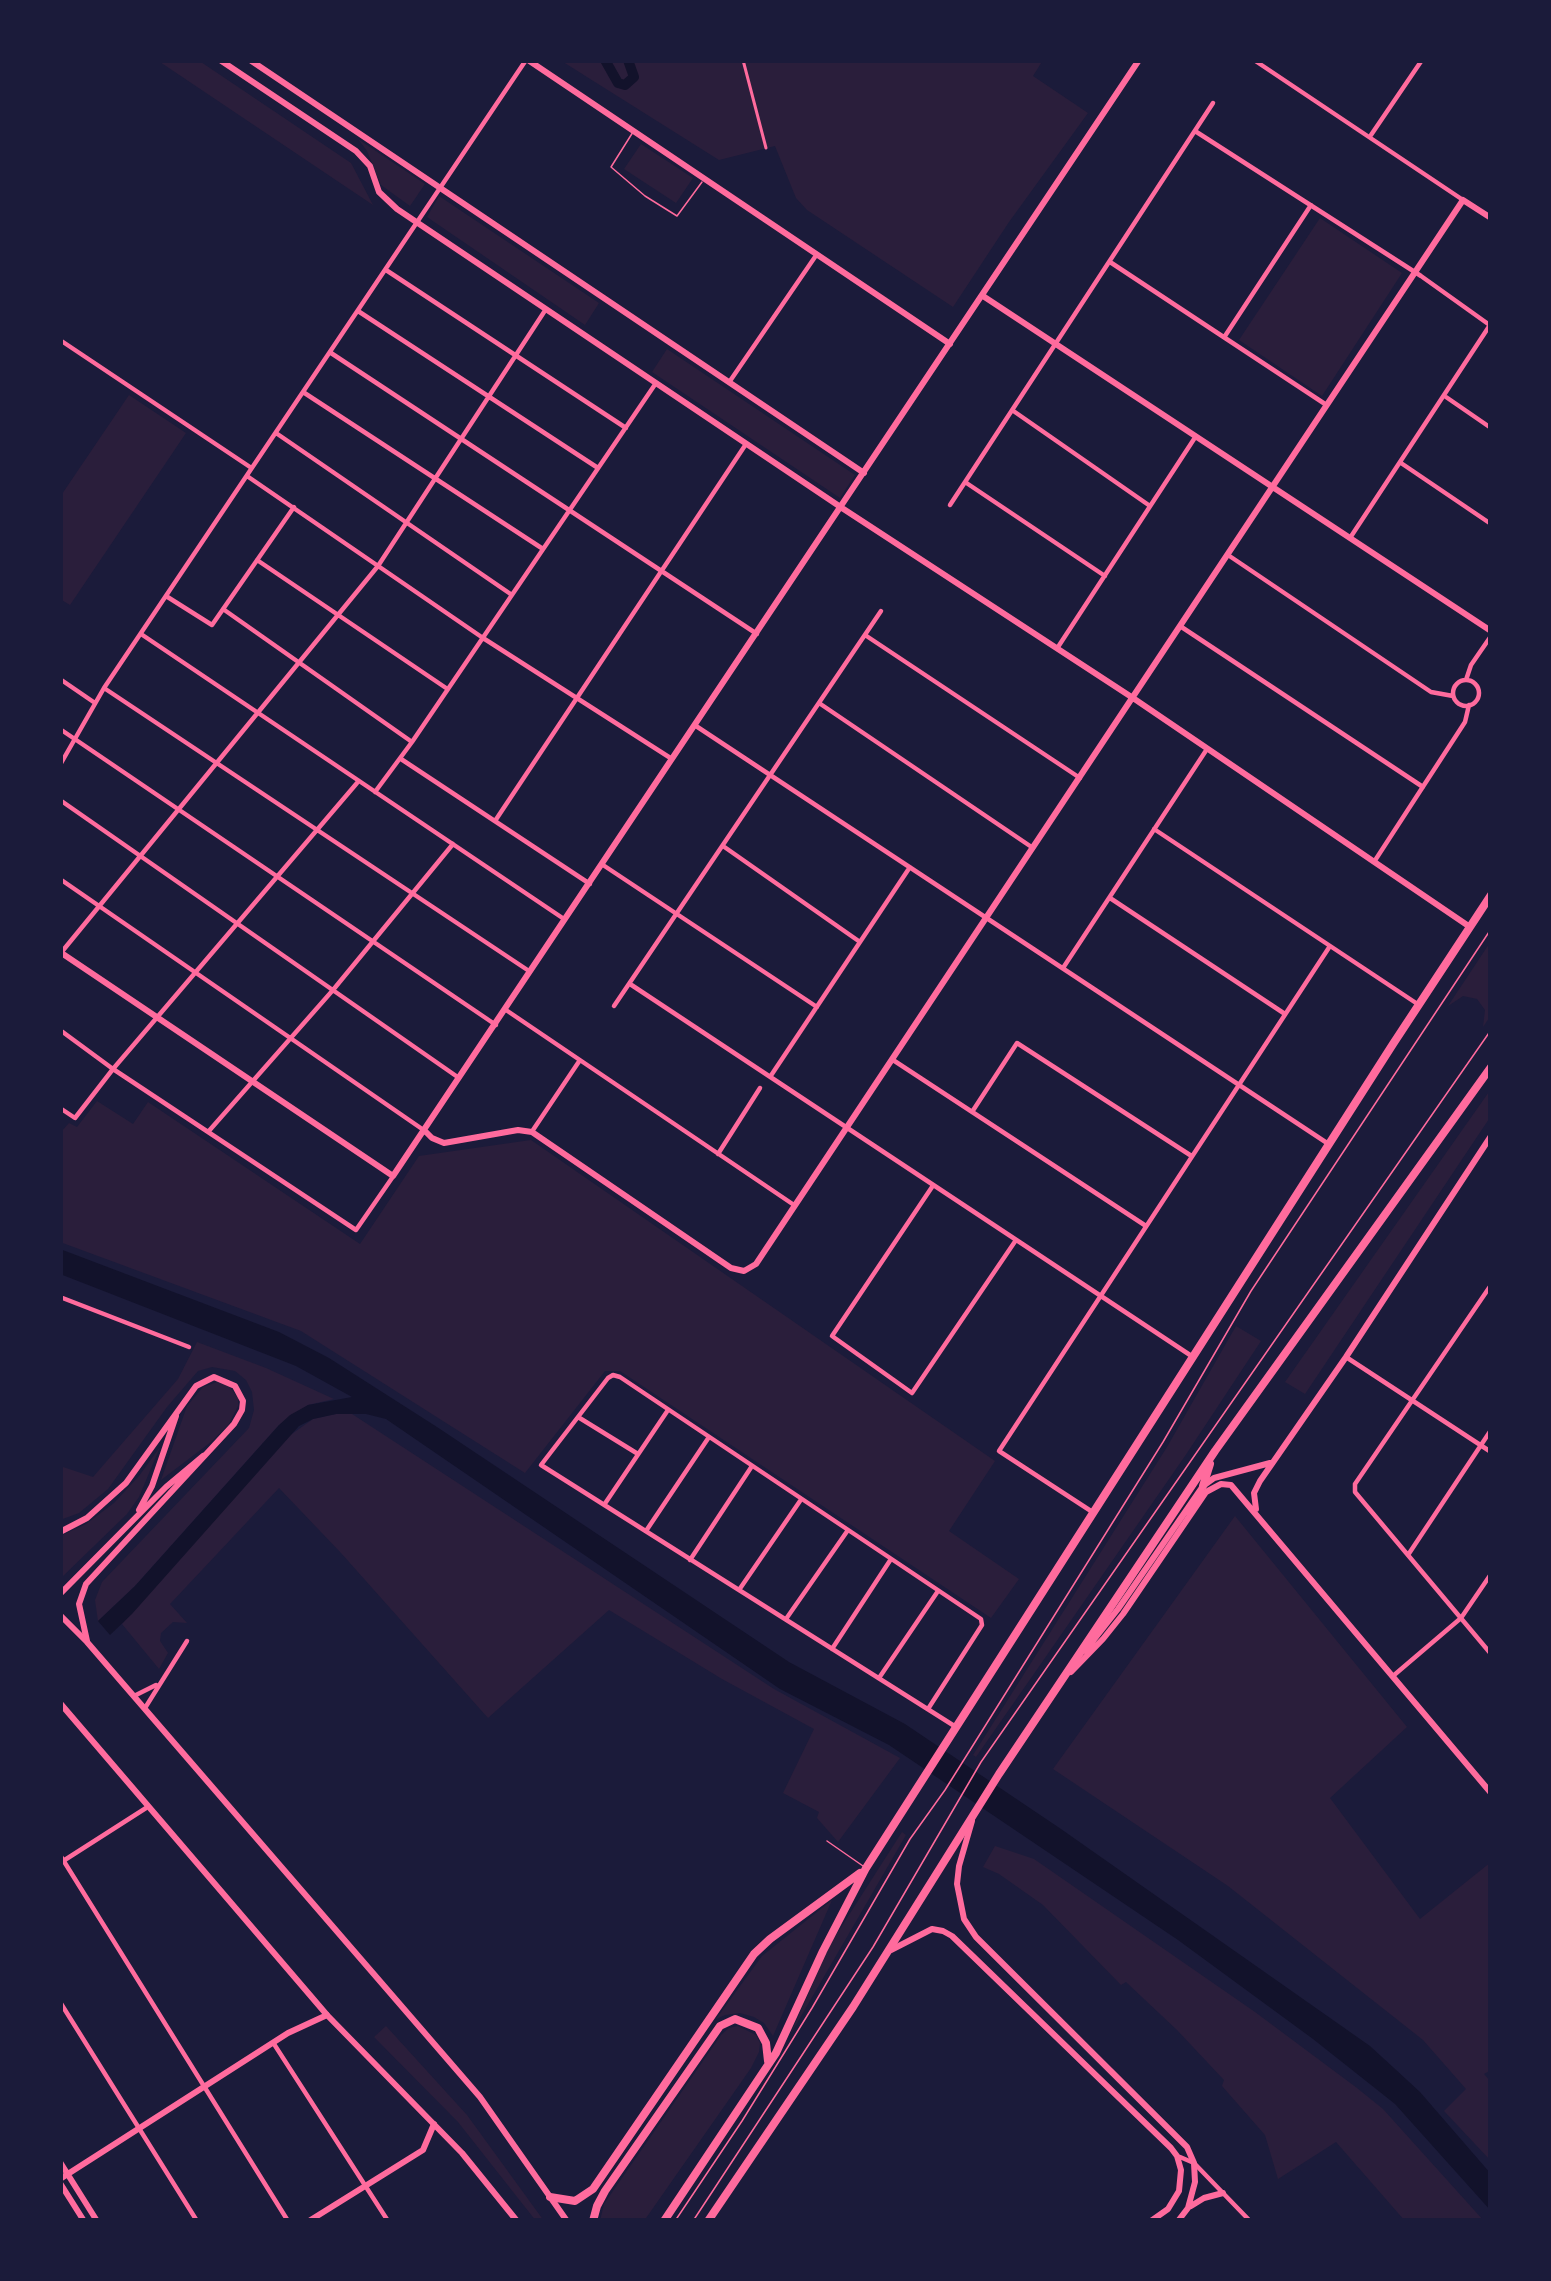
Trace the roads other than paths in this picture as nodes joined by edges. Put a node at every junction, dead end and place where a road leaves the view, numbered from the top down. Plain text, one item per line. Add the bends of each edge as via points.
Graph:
1 (220, 60) edge
2 (250, 60) edge
3 (527, 60) edge
4 (743, 60) edge
5 (1139, 60) edge
6 (1254, 60) edge
7 (1421, 60) edge
8 (1213, 104) dead end
9 (634, 131) junction
10 (1195, 131) junction
11 (1370, 137) junction
12 (766, 148) dead end
13 (705, 179) junction
14 (441, 188) junction
15 (1463, 200) junction
16 (1311, 205) junction
17 (1491, 218) edge
18 (418, 223) junction
19 (817, 254) junction
20 (1110, 262) junction
21 (386, 270) junction
22 (1415, 272) junction
23 (982, 295) junction
24 (546, 309) junction
25 (358, 311) junction
26 (1490, 325) edge
27 (1224, 337) junction
28 (60, 340) edge
29 (950, 344) junction
30 (1056, 344) junction
31 (330, 353) junction
32 (515, 355) junction
33 (730, 381) junction
34 (656, 383) junction
35 (303, 392) junction
36 (1444, 396) junction
37 (488, 397) junction
38 (1327, 405) junction
39 (1012, 410) junction
40 (626, 428) junction
41 (1491, 428) edge
42 (276, 433) junction
43 (1196, 436) junction
44 (461, 439) junction
45 (746, 444) junction
46 (1400, 463) junction
47 (252, 468) junction
48 (598, 468) junction
49 (865, 473) junction
50 (247, 476) junction
51 (434, 478) junction
52 (965, 482) junction
53 (1273, 487) junction
54 (950, 505) dead end
55 (1150, 506) junction
56 (294, 507) junction
57 (842, 508) junction
58 (569, 510) junction
59 (405, 522) junction
60 (1491, 524) edge
61 (1350, 538) junction
62 (543, 549) junction
63 (1228, 555) junction
64 (257, 560) junction
65 (378, 566) junction
66 (662, 571) junction
67 (1105, 576) junction
68 (512, 595) junction
69 (166, 596) junction
70 (223, 609) junction
71 (881, 611) dead end
72 (338, 615) junction
73 (1180, 626) junction
74 (1491, 633) edge
75 (141, 634) junction
76 (758, 634) junction
77 (865, 635) junction
78 (483, 638) junction
79 (1057, 649) junction
80 (298, 663) junction
81 (60, 680) edge
82 (1466, 680) junction
83 (104, 688) junction
84 (448, 690) junction
85 (1453, 697) junction
86 (577, 698) junction
87 (1132, 698) junction
88 (96, 703) junction
89 (819, 703) junction
90 (1469, 705) junction
91 (258, 712) junction
92 (696, 725) junction
93 (60, 729) edge
94 (75, 739) junction
95 (412, 742) junction
96 (1207, 749) junction
97 (400, 758) junction
98 (673, 760) junction
99 (217, 763) junction
100 (60, 765) edge
101 (770, 775) junction
102 (1080, 778) junction
103 (359, 781) junction
104 (1423, 787) junction
105 (376, 792) junction
106 (60, 800) edge
107 (179, 809) junction
108 (495, 821) junction
109 (1154, 829) junction
110 (319, 831) junction
111 (454, 844) junction
112 (723, 846) junction
113 (1033, 849) junction
114 (140, 856) junction
115 (1374, 862) junction
116 (603, 866) junction
117 (910, 867) junction
118 (279, 877) junction
119 (60, 879) edge
120 (590, 884) junction
121 (413, 894) junction
122 (1491, 895) edge
123 (1109, 898) junction
124 (99, 906) junction
125 (676, 915) junction
126 (987, 918) junction
127 (566, 921) junction
128 (238, 924) junction
129 (1469, 927) junction
130 (1491, 928) edge
131 (373, 941) junction
132 (860, 942) junction
133 (1330, 946) junction
134 (60, 953) edge
135 (1063, 968) junction
136 (196, 972) junction
137 (531, 973) junction
138 (629, 984) junction
139 (333, 990) junction
140 (1419, 1004) junction
141 (614, 1006) dead end
142 (817, 1007) junction
143 (506, 1010) junction
144 (1285, 1015) junction
145 (158, 1017) junction
146 (496, 1024) junction
147 (60, 1030) edge
148 (1491, 1030) edge
149 (292, 1038) junction
150 (580, 1060) junction
151 (893, 1060) junction
152 (1491, 1067) edge
153 (113, 1069) junction
154 (770, 1077) junction
155 (460, 1078) junction
156 (252, 1081) junction
157 (1239, 1085) junction
158 (760, 1088) dead end
159 (60, 1108) edge
160 (972, 1112) junction
161 (848, 1128) junction
162 (425, 1131) junction
163 (208, 1132) junction
164 (532, 1132) junction
165 (1491, 1136) edge
166 (1328, 1144) junction
167 (718, 1154) junction
168 (1192, 1156) junction
169 (394, 1176) junction
170 (934, 1185) junction
171 (796, 1206) junction
172 (1146, 1226) junction
173 (1016, 1240) junction
174 (1491, 1286) edge
175 (1101, 1296) junction
176 (60, 1297) edge
177 (189, 1347) dead end
178 (1192, 1357) junction
179 (1346, 1357) junction
180 (1413, 1400) junction
181 (183, 1402) junction
182 (669, 1410) junction
183 (578, 1417) junction
184 (1491, 1430) edge
185 (709, 1437) junction
186 (224, 1438) junction
187 (1480, 1445) junction
188 (1215, 1451) junction
189 (1491, 1452) edge
190 (638, 1454) junction
191 (1273, 1462) junction
192 (752, 1466) junction
193 (1203, 1486) junction
194 (802, 1499) junction
195 (604, 1505) junction
196 (1257, 1513) junction
197 (1094, 1514) junction
198 (131, 1524) junction
199 (848, 1530) junction
200 (646, 1531) junction
201 (60, 1532) edge
202 (1408, 1555) junction
203 (891, 1559) junction
204 (690, 1560) junction
205 (1491, 1574) edge
206 (739, 1590) junction
207 (938, 1591) junction
208 (60, 1594) edge
209 (60, 1615) edge
210 (1461, 1618) junction
211 (786, 1620) junction
212 (187, 1641) dead end
213 (87, 1642) junction
214 (832, 1649) junction
215 (1491, 1654) edge
216 (1393, 1676) junction
217 (879, 1678) junction
218 (160, 1683) junction
219 (1058, 1685) junction
220 (134, 1696) junction
221 (60, 1702) edge
222 (144, 1709) junction
223 (928, 1709) junction
224 (956, 1727) junction
225 (1491, 1792) edge
226 (149, 1806) junction
227 (974, 1813) junction
228 (827, 1841) dead end
229 (61, 1859) edge
230 (866, 1868) junction
231 (888, 1952) junction
232 (60, 2002) edge
233 (327, 2015) junction
234 (273, 2043) junction
235 (769, 2065) junction
236 (204, 2087) junction
237 (738, 2119) junction
238 (434, 2124) junction
239 (139, 2128) junction
240 (1174, 2152) junction
241 (60, 2162) edge
242 (1194, 2163) junction
243 (63, 2179) edge
244 (366, 2186) junction
245 (1223, 2193) junction
246 (550, 2197) junction
247 (1188, 2208) junction
248 (84, 2221) edge
249 (97, 2221) edge
250 (197, 2221) edge
251 (288, 2221) edge
252 (309, 2221) edge
253 (388, 2221) edge
254 (517, 2221) edge
255 (567, 2221) edge
256 (593, 2221) edge
257 (664, 2221) edge
258 (675, 2221) edge
259 (693, 2221) edge
260 (708, 2221) edge
261 (1151, 2221) edge
262 (1178, 2221) edge
263 (1250, 2221) edge

1 - 18 street via 356,151 386,201
2 - 14 street
3 - 9 street
3 - 14 street
4 - 12 street
5 - 23 street
6 - 11 street
7 - 11 street
8 - 10 street
9 - 13 street
9 - 13 lane via 611,167 645,196 677,216
10 - 16 street
10 - 20 street
11 - 15 street
13 - 19 street
14 - 18 street
14 - 33 street
15 - 17 street
15 - 22 street
16 - 22 street
16 - 27 street
18 - 21 street
18 - 24 street
19 - 29 street
19 - 33 street
20 - 27 street
20 - 30 street
21 - 25 street
21 - 32 street
22 - 26 street
22 - 38 street
23 - 29 street
23 - 30 street
24 - 32 street
24 - 34 street
25 - 31 street
25 - 37 street
26 - 36 street
27 - 38 street
28 - 47 street
29 - 49 street
30 - 39 street
30 - 43 street
31 - 35 street
31 - 44 street
32 - 37 street
32 - 40 street
33 - 49 street
34 - 40 street
34 - 45 street
35 - 42 street
35 - 51 street
36 - 41 street
36 - 46 street
37 - 44 street
37 - 48 street
38 - 53 street
39 - 52 street
39 - 55 street
40 - 48 street
42 - 47 street
42 - 59 street
43 - 53 street
43 - 55 street
44 - 51 street
44 - 58 street
45 - 57 street
45 - 66 street
46 - 60 street
46 - 61 street
47 - 50 street
48 - 58 street
49 - 57 street
50 - 56 street
50 - 69 street
51 - 59 street
51 - 62 street
52 - 54 street
52 - 67 street
53 - 61 street
53 - 63 street
55 - 67 street
56 - 64 street
56 - 65 street
57 - 76 street
57 - 79 street
58 - 62 street
58 - 66 street
59 - 65 street
59 - 68 street
61 - 74 street
62 - 68 street
63 - 73 street
63 - 85 street via 1431,692
64 - 70 street
64 - 72 street
65 - 72 street
65 - 78 street
66 - 76 street
66 - 86 street
67 - 79 street
68 - 78 street
69 - 70 street via 212,625
69 - 75 street
70 - 80 street
71 - 77 street
72 - 80 street
72 - 84 street
73 - 87 street
73 - 104 street
74 - 82 street
75 - 83 street
75 - 91 street
76 - 92 street
77 - 89 street
77 - 102 street
78 - 84 street
78 - 86 street
79 - 87 street
80 - 91 street
80 - 95 street
81 - 88 street
82 - 85 street
82 - 90 street via 1479,693
83 - 88 street
83 - 99 street
84 - 95 street
85 - 90 street
86 - 98 street
86 - 108 street
87 - 96 street
87 - 102 street
88 - 94 street
89 - 101 street
89 - 113 street
90 - 104 street
91 - 99 street
91 - 103 street
92 - 98 street
92 - 101 street
93 - 94 street
94 - 100 street
94 - 107 street
95 - 97 street
96 - 109 street
96 - 115 street
97 - 105 street
97 - 108 street
98 - 116 street
99 - 107 street
99 - 110 street
101 - 112 street
101 - 117 street
102 - 113 street
103 - 105 street
103 - 110 street
104 - 115 street
105 - 111 street
106 - 114 street
107 - 114 street
107 - 118 street
108 - 120 street
109 - 123 street
109 - 133 street
110 - 118 street
110 - 121 street
111 - 121 street
111 - 127 street
112 - 125 street
112 - 132 street
113 - 126 street
114 - 124 street
114 - 128 street
115 - 129 street
116 - 120 street
116 - 125 street
117 - 126 street
117 - 132 street
118 - 128 street
118 - 131 street
119 - 124 street
120 - 127 street
121 - 131 street
121 - 137 street
122 - 129 highway
123 - 135 street
123 - 144 street
124 - 134 street
124 - 136 street
125 - 138 street
125 - 142 street
126 - 135 street
126 - 151 street
127 - 137 street
128 - 136 street
128 - 139 street
129 - 140 highway
130 - 237 lane via 1251,1292
131 - 139 street
131 - 146 street
132 - 142 street
133 - 140 street
133 - 144 street
134 - 145 street
135 - 157 street
136 - 145 street
136 - 149 street
137 - 143 street
138 - 141 street
138 - 154 street
139 - 149 street
139 - 155 street
140 - 166 highway
142 - 154 street
143 - 146 street
143 - 150 street
144 - 157 street
145 - 153 street
145 - 156 street
146 - 155 street
147 - 153 street
148 - 259 lane via 981,1762 873,1947
149 - 156 street
149 - 162 street
150 - 164 street
150 - 167 street
151 - 160 street
151 - 161 street
152 - 188 highway
153 - 159 street via 75,1118
153 - 163 street
154 - 161 street
155 - 162 street
156 - 163 street
156 - 169 street
157 - 166 street
157 - 168 street
158 - 167 street
160 - 168 street via 1017,1043
160 - 172 street
161 - 170 street
161 - 171 street
162 - 164 street via 444,1143
162 - 169 street
163 - 169 street via 356,1230
164 - 171 street via 739,1272 764,1255
165 - 179 street
166 - 178 highway
167 - 171 street
168 - 172 street
170 - 173 street
170 - 173 street via 832,1336 912,1393
172 - 175 street
173 - 175 street
174 - 180 street
175 - 178 street
175 - 197 street via 1000,1450
176 - 177 street
178 - 197 highway
179 - 180 street
179 - 191 street
180 - 187 street
180 - 202 street via 1354,1484
181 - 186 street via 206,1379 235,1386 242,1409
181 - 198 street
181 - 201 street via 126,1484
182 - 183 street via 614,1375
182 - 185 street
182 - 190 street
183 - 190 street
183 - 195 street via 541,1465
184 - 187 street
185 - 192 street
185 - 200 street
186 - 198 street
186 - 213 street via 86,1584 79,1604
187 - 189 street
187 - 202 street
188 - 193 highway
188 - 219 highway
190 - 195 street
191 - 193 street
191 - 196 street via 1254,1493
192 - 194 street
192 - 204 street
193 - 219 street
194 - 199 street
194 - 206 street
195 - 200 street
196 - 216 street
196 - 219 street via 1227,1484 1206,1492 1114,1626
197 - 224 highway
198 - 208 street
199 - 203 street
199 - 211 street
200 - 204 street
202 - 210 street
203 - 207 street
203 - 214 street
204 - 206 street
205 - 210 street
206 - 211 street
207 - 217 street
207 - 223 street via 983,1622
209 - 213 street
210 - 215 street
210 - 216 street
211 - 214 street
212 - 218 street
213 - 220 street
214 - 217 street
216 - 225 street
217 - 223 street
218 - 220 street
218 - 222 street
219 - 227 highway
220 - 222 street
221 - 226 street
222 - 246 street via 480,2097
223 - 224 street
224 - 230 highway
226 - 229 street
226 - 233 street
227 - 231 highway
227 - 242 street via 957,1884 970,1930 1182,2140
228 - 230 lane
229 - 236 street
230 - 235 highway
230 - 246 highway via 754,1954 587,2194 575,2201
231 - 240 street via 932,1929 952,1936
231 - 260 highway
232 - 239 street
233 - 234 street
233 - 238 street
234 - 236 street
234 - 244 street
235 - 237 highway
235 - 256 highway via 758,2028 735,2020 720,2026 605,2191
236 - 239 street
236 - 251 street
237 - 257 highway
237 - 258 lane
238 - 244 street via 423,2150
238 - 254 street
239 - 243 street
239 - 250 street
240 - 242 street
240 - 261 street via 1179,2191
241 - 243 street
242 - 245 street
242 - 247 street
243 - 248 street
243 - 249 street
244 - 252 street
244 - 253 street
245 - 247 street
245 - 263 street
246 - 255 street
247 - 262 street

